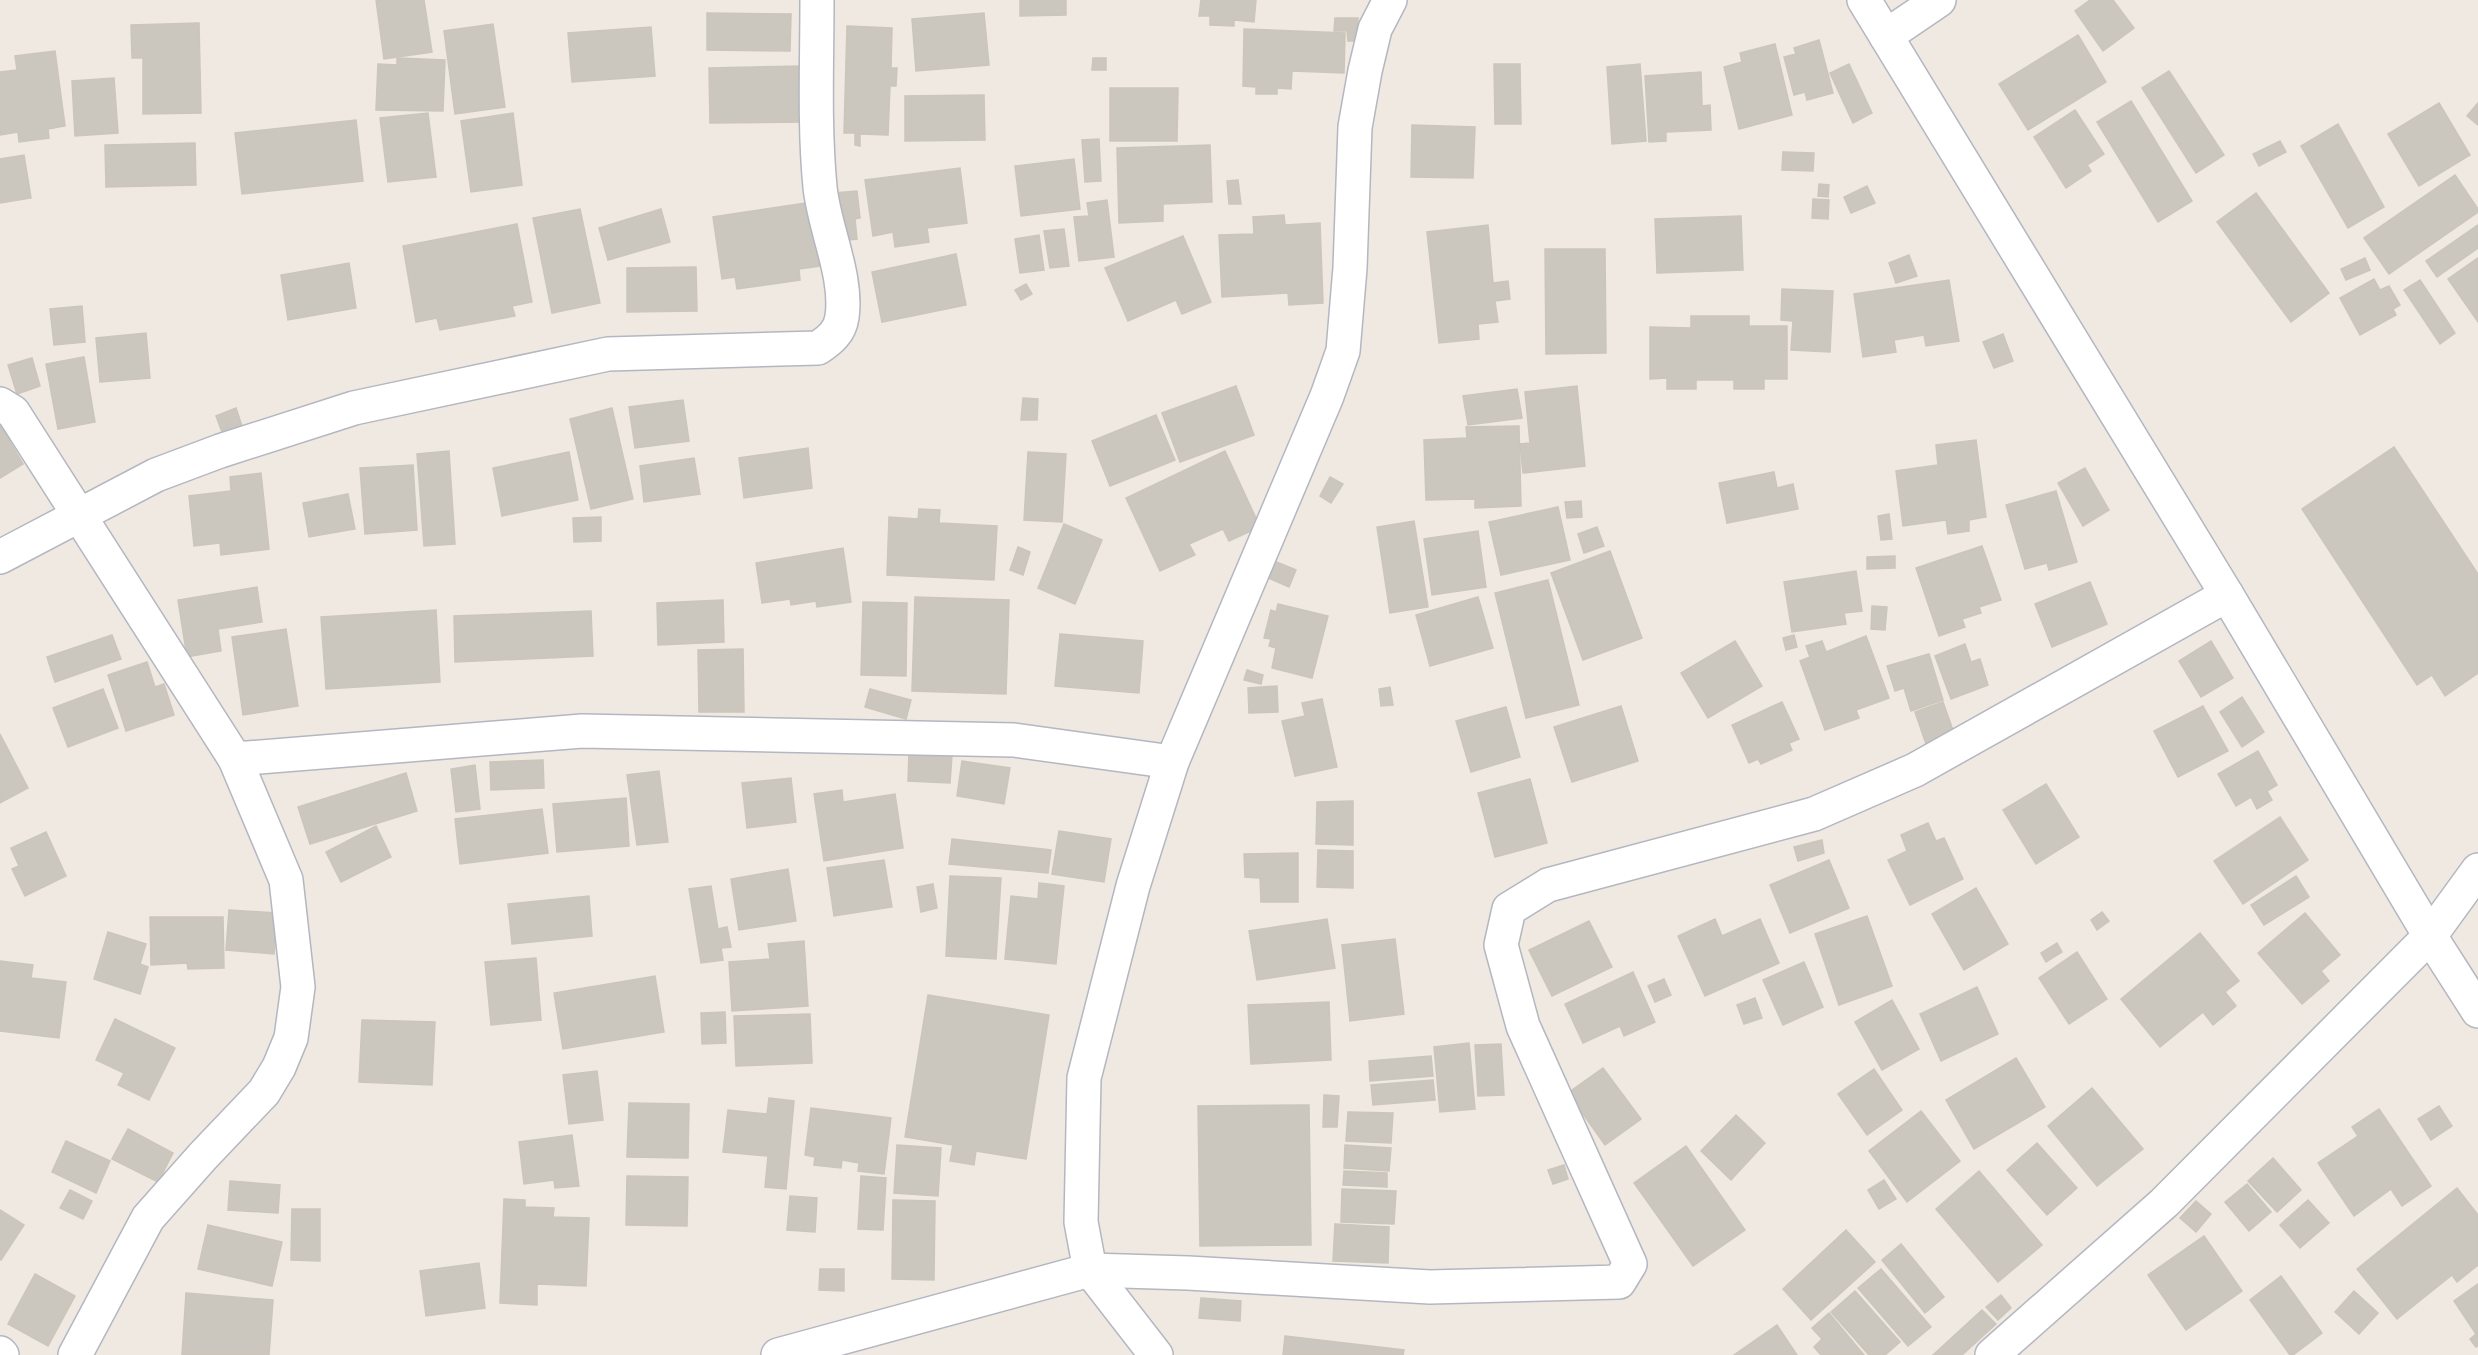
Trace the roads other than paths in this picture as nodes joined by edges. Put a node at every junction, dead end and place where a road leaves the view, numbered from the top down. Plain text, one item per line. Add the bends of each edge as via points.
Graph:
1 (817, 0) edge
2 (1390, 0) edge
3 (1864, 0) edge
4 (1939, 0) edge
5 (1886, 36) junction
6 (0, 404) edge
7 (80, 515) junction
8 (0, 557) edge
9 (2227, 594) junction
10 (234, 759) junction
11 (1172, 762) junction
12 (2478, 870) edge
13 (2430, 936) junction
14 (2478, 1011) edge
15 (1090, 1270) junction
16 (75, 1355) edge
17 (778, 1355) edge
18 (1156, 1355) edge
19 (1992, 1355) edge

1 - 7 street via 816,140 820,190 843,297 842,319 833,338 818,348 608,354 365,406 156,475
2 - 11 street via 1375,29 1355,127 1343,351
3 - 5 street
4 - 5 street
5 - 9 street
6 - 7 street via 13,412
7 - 8 street
7 - 10 street
9 - 13 street
9 - 15 street via 1915,770 1845,801 1814,814 1548,885 1509,909 1501,945 1523,1026 1630,1264 1619,1282 1430,1287
10 - 11 street via 582,731 1014,740
10 - 16 street via 286,880 298,987 291,1038 264,1092 148,1218
11 - 15 street via 1133,886 1084,1078 1081,1222
12 - 13 street
13 - 14 street
13 - 19 street via 2164,1203
15 - 17 street
15 - 18 street

